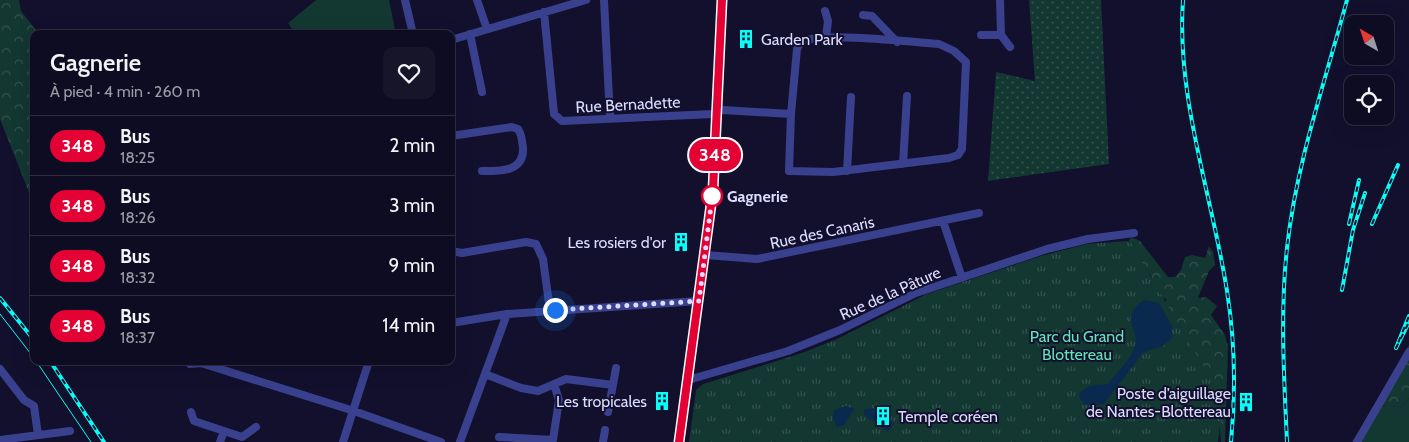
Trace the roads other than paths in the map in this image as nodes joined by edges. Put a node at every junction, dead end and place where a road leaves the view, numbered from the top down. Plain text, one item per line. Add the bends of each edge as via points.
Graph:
1 (405, 0) edge
2 (477, 0) edge
3 (586, 0) edge
4 (604, 0) edge
5 (722, 0) edge
6 (1000, 0) edge
7 (544, 12) junction
8 (825, 12) dead end
9 (863, 15) dead end
10 (487, 29) junction
11 (412, 30) edge
12 (470, 34) junction
13 (981, 35) dead end
14 (1001, 35) junction
15 (826, 37) junction
16 (455, 39) edge
17 (897, 42) junction
18 (1010, 47) dead end
19 (482, 92) dead end
20 (851, 96) dead end
21 (907, 96) dead end
22 (717, 111) junction
23 (791, 114) junction
24 (610, 118) junction
25 (455, 135) edge
26 (903, 164) junction
27 (482, 171) dead end
28 (789, 171) junction
29 (847, 171) junction
30 (789, 181) dead end
31 (980, 213) dead end
32 (943, 221) junction
33 (1134, 233) dead end
34 (455, 252) edge
35 (705, 255) junction
36 (962, 278) junction
37 (699, 301) junction
38 (550, 311) junction
39 (507, 314) junction
40 (455, 322) edge
41 (1409, 352) edge
42 (207, 365) edge
43 (369, 365) edge
44 (616, 368) dead end
45 (0, 369) edge
46 (486, 374) junction
47 (688, 380) junction
48 (554, 384) junction
49 (613, 385) junction
50 (191, 412) dead end
51 (354, 412) junction
52 (608, 412) dead end
53 (256, 426) dead end
54 (605, 430) dead end
55 (70, 431) dead end
56 (224, 431) junction
57 (38, 435) junction
58 (499, 437) dead end
59 (0, 440) edge
60 (16, 440) edge
61 (220, 442) edge
62 (343, 442) edge
63 (441, 442) edge
64 (460, 442) edge
65 (603, 442) edge
66 (679, 442) edge
67 (1357, 442) edge

1 - 11 street
2 - 10 street
3 - 7 street
4 - 24 street
5 - 22 street
6 - 14 street
7 - 10 street
7 - 24 street, Rue Bernadette via 554,114 562,121
8 - 15 street via 828,21
9 - 17 street via 872,16
10 - 12 street
12 - 16 street
12 - 19 street
13 - 14 street
14 - 18 street
15 - 17 street
15 - 23 street via 806,40 797,49
17 - 26 street via 939,44 966,62 962,149 958,155 949,158
20 - 29 street
21 - 26 street
22 - 23 street, Rue Bernadette
22 - 24 street, Rue Bernadette via 712,114
22 - 35 street via 713,190
23 - 28 street
25 - 27 street via 512,127 522,134 520,164 514,168
26 - 29 street
28 - 29 street
28 - 30 street
31 - 32 street, Rue des Canaris
32 - 35 street, Rue des Canaris via 757,260
32 - 36 street
33 - 36 street, Rue de la Pâture via 1088,238
34 - 38 street via 526,242 536,244 543,260
35 - 37 street
36 - 47 street, Rue de la Pâture via 916,293 788,351
37 - 38 street
37 - 47 street
38 - 39 street
39 - 40 street
39 - 46 street
41 - 67 street
42 - 51 street
43 - 51 street
44 - 49 street
45 - 57 street via 24,400 34,406
46 - 48 street via 538,391
46 - 64 street
47 - 66 street
48 - 49 street via 566,379
48 - 58 street via 559,400 553,440
49 - 52 street
50 - 56 street via 194,422
51 - 62 street
51 - 63 street
53 - 56 street via 242,437
54 - 65 street
55 - 57 street
56 - 61 street
57 - 60 street
59 - 60 street

